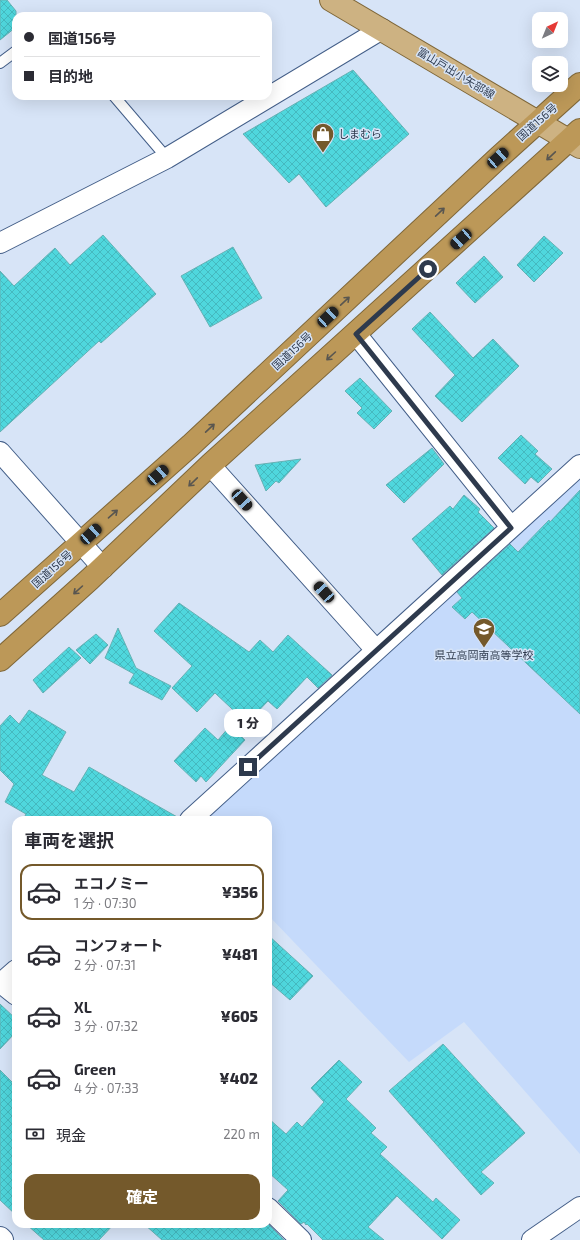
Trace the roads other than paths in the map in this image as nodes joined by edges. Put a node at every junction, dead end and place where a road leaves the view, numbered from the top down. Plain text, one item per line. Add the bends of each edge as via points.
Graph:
1 (331, 0) edge
2 (382, 29) junction
3 (12, 53) edge
4 (0, 63) edge
5 (580, 84) edge
6 (272, 95) edge
7 (117, 100) edge
8 (264, 100) edge
9 (538, 122) junction
10 (576, 139) edge
11 (167, 158) junction
12 (0, 243) edge
13 (356, 334) junction
14 (0, 452) edge
15 (210, 465) junction
16 (580, 465) edge
17 (511, 528) junction
18 (80, 543) junction
19 (103, 568) junction
20 (0, 615) edge
21 (376, 650) junction
22 (0, 660) edge
23 (194, 816) edge
24 (12, 975) edge
25 (4, 986) edge
26 (580, 1207) edge
27 (272, 1212) edge
28 (546, 1237) edge
29 (301, 1240) edge

1 - 2 main road, 富山戸出小矢部線
2 - 6 street
2 - 9 main road, 富山戸出小矢部線
3 - 4 lane
5 - 9 highway, 国道156号
7 - 11 lane
8 - 11 street
9 - 10 main road, 富山戸出小矢部線
18 -> 9 highway, 国道156号 via 191,445
10 -> 13 highway
11 - 12 street
13 -> 15 highway
13 - 17 street
14 - 18 street
15 -> 19 highway
15 - 21 street
16 - 17 street
17 - 21 street
18 - 19 street
18 - 20 highway, 国道156号
19 -> 22 highway
21 - 23 street
24 - 25 street
26 - 28 street
27 - 29 street

